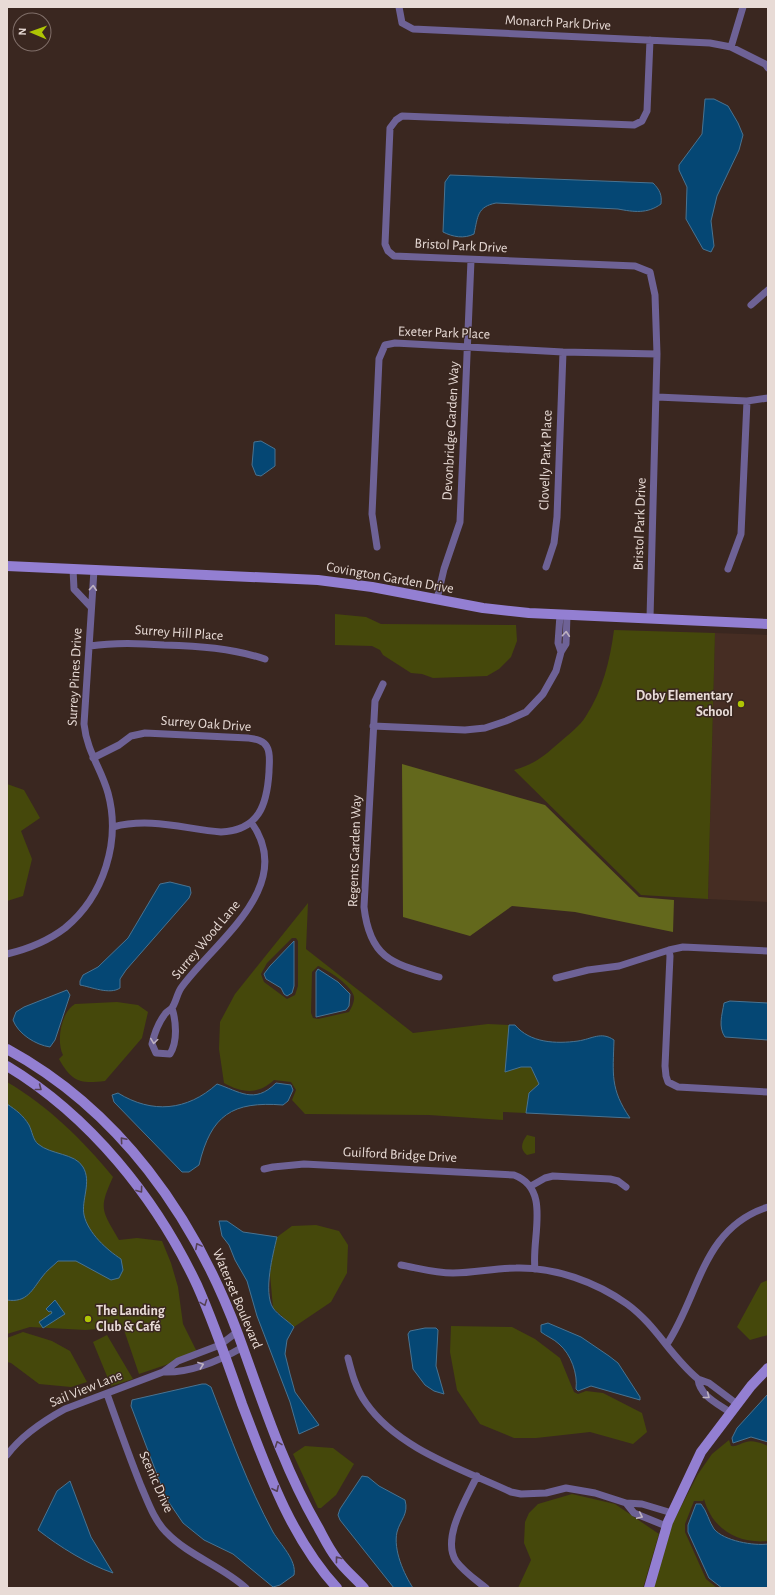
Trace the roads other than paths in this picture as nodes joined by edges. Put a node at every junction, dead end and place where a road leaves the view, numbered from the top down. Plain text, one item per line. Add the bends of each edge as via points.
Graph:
1 (399, 7) edge
2 (744, 7) edge
3 (650, 40) junction
4 (731, 47) junction
5 (768, 68) edge
6 (471, 260) junction
7 (768, 290) edge
8 (751, 304) dead end
9 (468, 346) junction
10 (563, 352) junction
11 (657, 354) junction
12 (657, 398) junction
13 (768, 398) edge
14 (747, 401) junction
15 (378, 547) dead end
16 (7, 566) edge
17 (546, 567) dead end
18 (73, 569) junction
19 (728, 569) dead end
20 (94, 570) junction
21 (437, 600) junction
22 (91, 607) junction
23 (564, 615) junction
24 (650, 618) junction
25 (768, 624) edge
26 (90, 646) junction
27 (265, 659) dead end
28 (383, 684) dead end
29 (373, 726) junction
30 (93, 758) junction
31 (251, 822) junction
32 (113, 827) junction
33 (669, 950) junction
34 (768, 951) edge
35 (7, 954) edge
36 (439, 977) dead end
37 (556, 978) dead end
38 (172, 1008) junction
39 (7, 1049) edge
40 (7, 1066) edge
41 (768, 1092) edge
42 (264, 1169) dead end
43 (531, 1186) junction
44 (626, 1187) dead end
45 (768, 1207) edge
46 (401, 1265) dead end
47 (535, 1269) junction
48 (237, 1332) junction
49 (667, 1344) junction
50 (220, 1345) junction
51 (242, 1347) junction
52 (225, 1358) junction
53 (348, 1358) dead end
54 (768, 1368) edge
55 (163, 1372) junction
56 (698, 1379) junction
57 (107, 1394) junction
58 (737, 1404) junction
59 (731, 1412) junction
60 (7, 1455) edge
61 (478, 1476) junction
62 (626, 1503) junction
63 (672, 1512) junction
64 (666, 1526) junction
65 (649, 1585) edge
66 (246, 1588) edge
67 (337, 1588) edge
68 (364, 1588) edge
69 (486, 1588) edge

1 - 3 street, Monarch Park Drive via 402,23 413,29
2 - 4 street
3 - 4 street, Monarch Park Drive via 710,43
3 - 6 street, Bristol Park Drive via 647,111 642,121 634,125 402,116 396,120 390,128 385,244 388,251 394,256
4 - 5 street, Monarch Park Drive
6 - 9 street, Devonbridge Garden Way
6 - 11 street, Bristol Park Drive via 635,266 650,272 655,295
7 - 8 street
9 - 10 street, Exeter Park Place
9 - 15 street, Exeter Park Place via 394,343 385,345 379,359 372,514
9 - 21 street, Devonbridge Garden Way via 460,522 444,569
10 - 11 street, Exeter Park Place
10 - 17 street, Clovelly Park Place via 557,517 554,543
11 - 12 street, Bristol Park Drive
12 - 14 street
12 - 24 street, Bristol Park Drive
13 - 14 street
14 - 19 street via 741,534
16 - 18 street, Covington Garden Drive
18 - 20 street, Covington Garden Drive
18 - 22 street via 74,589
20 - 21 street, Covington Garden Drive via 318,580 372,587
22 -> 20 street, Surrey Pines Drive
21 - 23 street, Covington Garden Drive via 483,608
22 - 26 street, Surrey Pines Drive
23 - 24 street, Covington Garden Drive
23 - 29 street via 558,643 561,652 556,671 543,694 526,712 485,728 465,730
24 - 25 street, Covington Garden Drive
26 - 27 street, Surrey Hill Place via 122,642 218,647
26 - 30 street, Surrey Pines Drive via 84,724
28 - 29 street, Regents Garden Way via 375,701
29 - 36 street, Regents Garden Way via 364,907 366,927 379,951 402,966
30 - 31 street, Surrey Oak Drive via 138,734 256,739 267,746 269,753 268,790 262,807
30 - 32 street, Surrey Pines Drive via 108,792
31 - 32 street via 238,829 221,832 157,824 126,824
31 - 38 street, Surrey Wood Lane via 259,832 264,850 264,873 258,892 247,912 181,989
32 - 35 street, Surrey Pines Drive via 104,875 83,910 64,929 51,937
33 - 34 street via 683,947
33 - 37 street via 619,966
33 - 41 street via 665,1066 668,1082 678,1087
38 -> 38 street, Surrey Wood Lane via 166,1013 153,1039 154,1050 160,1055 170,1054 174,1047 175,1017
48 -> 39 street, Waterset Boulevard via 217,1281 190,1230 157,1180 116,1132 75,1094 28,1060
40 -> 50 street via 41,1090 81,1124 134,1183 183,1257 198,1287
42 - 43 street, Guilford Bridge Drive via 304,1164 498,1173 514,1175
43 - 44 street via 553,1176 610,1179
43 - 47 street via 537,1204
45 - 49 street via 743,1217 732,1226 711,1252 677,1328
46 - 47 street via 452,1273 517,1267
47 - 49 street via 574,1277 606,1291 639,1314
48 - 50 street, Sail View Lane
48 - 51 street, Waterset Boulevard
49 - 56 street via 683,1366
50 - 52 street
50 - 55 street, Sail View Lane via 178,1361
51 - 52 street, Sail View Lane
68 -> 51 street, Waterset Boulevard via 336,1559 306,1506 284,1459
55 -> 52 street, Sail View Lane via 181,1373
52 -> 67 street via 266,1467 289,1516 321,1570
53 - 61 street via 353,1380 366,1403 390,1428 412,1445
54 - 58 street
55 - 57 street, Sail View Lane
56 - 58 street via 709,1383
56 -> 59 street via 703,1393
57 - 60 street, Sail View Lane via 51,1417 37,1426
57 - 66 street, Scenic Drive via 132,1463 157,1520 166,1532 184,1547 228,1573
58 - 59 street
59 - 63 street via 701,1452
61 - 62 street via 511,1492 521,1494 546,1494 566,1488 595,1493
61 - 69 street via 453,1529 452,1550 460,1566
62 - 63 street via 642,1504
62 -> 64 street via 634,1514
63 - 64 street
64 - 65 street

